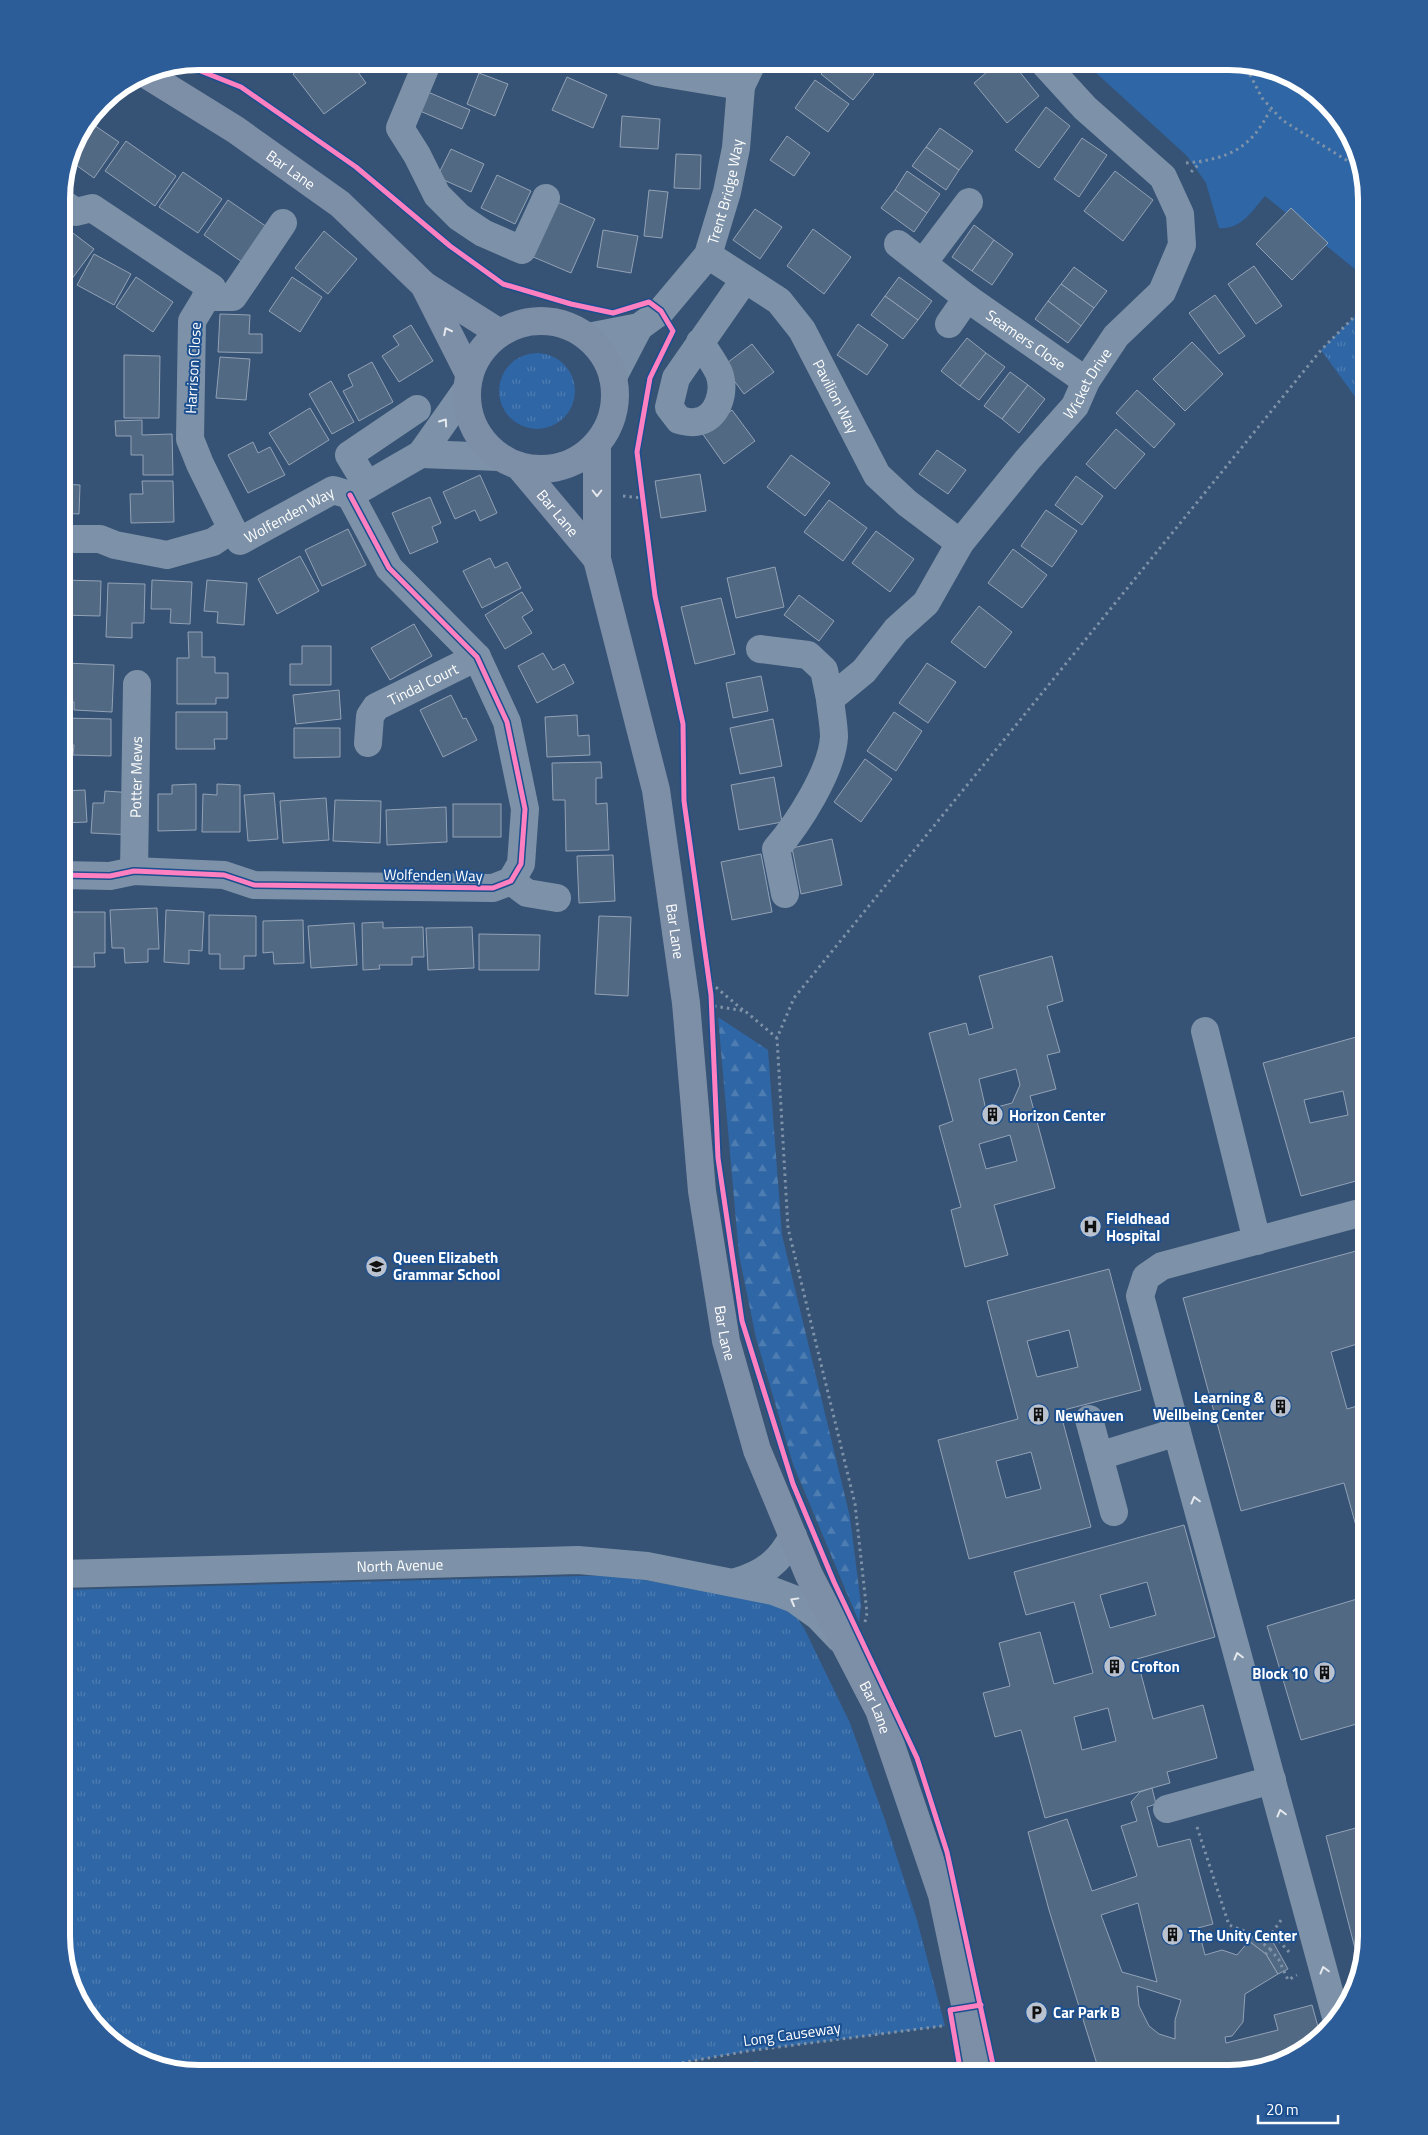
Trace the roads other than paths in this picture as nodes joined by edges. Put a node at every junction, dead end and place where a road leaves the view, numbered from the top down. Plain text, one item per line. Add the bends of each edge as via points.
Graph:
1 (424, 70) edge
2 (651, 70) edge
3 (749, 70) edge
4 (1049, 70) edge
5 (153, 79) edge
6 (741, 86) junction
7 (546, 198) dead end
8 (969, 202) dead end
9 (70, 209) edge
10 (283, 223) dead end
11 (898, 244) dead end
12 (708, 255) junction
13 (922, 263) junction
14 (745, 279) junction
15 (424, 285) junction
16 (206, 297) junction
17 (967, 298) junction
18 (949, 324) dead end
19 (639, 326) junction
20 (500, 333) junction
21 (588, 337) junction
22 (700, 342) dead end
23 (613, 377) junction
24 (1086, 381) junction
25 (468, 382) junction
26 (417, 409) dead end
27 (597, 444) junction
28 (421, 454) junction
29 (509, 462) junction
30 (358, 490) junction
31 (232, 530) junction
32 (70, 539) edge
33 (960, 543) junction
34 (598, 559) junction
35 (760, 649) dead end
36 (477, 658) junction
37 (137, 684) dead end
38 (830, 698) junction
39 (368, 743) dead end
40 (134, 871) junction
41 (70, 875) edge
42 (511, 881) junction
43 (785, 894) dead end
44 (557, 898) dead end
45 (1205, 1031) dead end
46 (1358, 1213) edge
47 (1256, 1241) junction
48 (1089, 1419) dead end
49 (1177, 1432) junction
50 (1099, 1456) junction
51 (1114, 1512) dead end
52 (793, 1536) junction
53 (70, 1574) edge
54 (736, 1582) junction
55 (849, 1652) junction
56 (1272, 1780) junction
57 (1178, 1806) road end
58 (1334, 2010) edge
59 (976, 2065) edge

1 - 7 street via 400,128 437,195 459,217 483,233 522,250
2 - 6 street
3 - 6 street, Trent Bridge Way
4 - 24 street, Wicket Drive via 1123,144 1163,177 1180,214 1182,245 1162,292 1116,336
5 - 15 main road, Bar Lane via 236,130 340,204
6 - 12 street, Trent Bridge Way via 736,148 728,192
8 - 13 street
9 - 16 street via 76,212 92,208 212,288
10 - 16 street via 233,297
11 - 13 street, Seamers Close
12 - 14 street, Pavilion Way
12 - 19 street, Trent Bridge Way via 661,311
13 - 17 street, Seamers Close
14 - 22 street
14 - 33 street, Pavilion Way via 779,301 802,330 877,475 907,503
15 - 20 main road, Bar Lane
25 -> 15 main road, Bar Lane
16 - 31 street, Harrison Close via 192,321 190,439
17 - 18 street
17 - 24 street, Seamers Close
19 - 21 street, Trent Bridge Way
19 - 23 street, Trent Bridge Way
20 - 21 main road via 522,323 546,321 568,326
20 - 25 main road via 480,352
21 - 23 main road via 604,355
23 - 27 main road via 615,396 612,414
24 - 33 street, Wicket Drive via 1075,406
28 -> 25 street
25 - 29 main road via 467,405 473,425 484,443
26 - 30 street via 349,455
27 - 29 main road via 580,458 560,467 539,470
27 -> 34 main road, Bar Lane
28 - 29 street
28 - 30 street
29 - 34 main road, Bar Lane
30 - 31 street, Wolfenden Way via 333,490 240,541
30 - 36 street, Wolfenden Way via 390,568
31 - 32 street, Wolfenden Way via 213,542 167,555 100,540
33 - 38 street, Wicket Drive via 926,603 896,630 864,671
34 - 52 main road, Bar Lane via 656,790 686,1003 702,1192 726,1341 756,1450
35 - 38 street via 808,655 824,670
36 - 39 street, Tindal Court via 376,707 370,716
36 - 42 street, Wolfenden Way via 507,722 525,809 521,864
37 - 40 street, Potter Mews
38 - 43 street via 834,737 828,763 795,827 776,849
40 - 41 street, Wolfenden Way via 110,876
40 - 42 street, Wolfenden Way via 224,875 254,885 493,888
42 - 44 street via 526,893
45 - 47 street
46 - 47 street
47 - 49 street via 1162,1266 1146,1277 1140,1296
48 - 50 street
49 - 50 street
56 -> 49 street
50 - 51 street
52 - 54 street via 772,1566
52 - 55 main road, Bar Lane via 809,1575
53 - 54 street, North Avenue via 578,1560 647,1566
55 -> 54 street, North Avenue via 818,1616 794,1599
55 - 59 main road, Bar Lane via 879,1710 942,1895
56 - 57 street
58 -> 56 street

